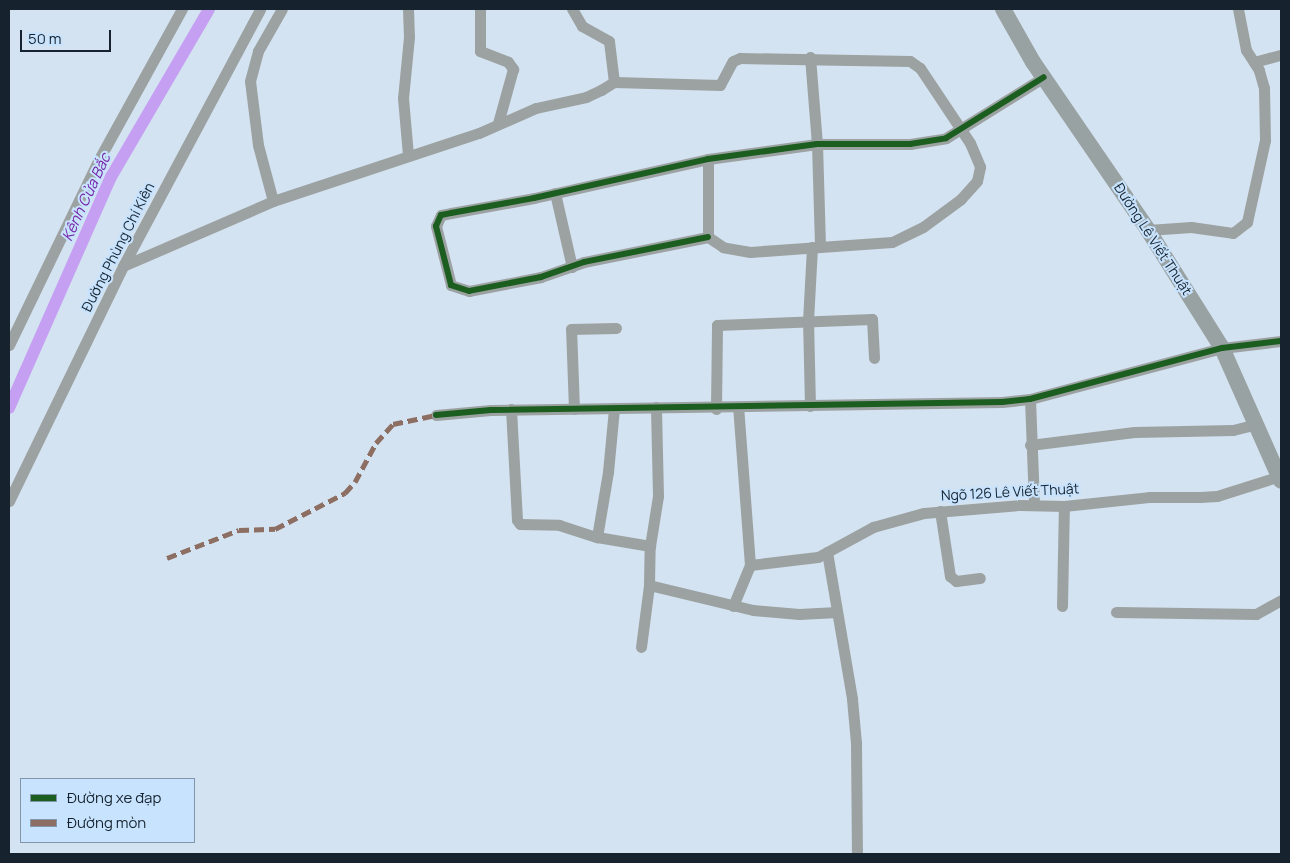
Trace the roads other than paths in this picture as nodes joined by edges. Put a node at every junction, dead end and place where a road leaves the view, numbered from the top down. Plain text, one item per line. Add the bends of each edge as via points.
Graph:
1 (182, 9) edge
2 (260, 9) edge
3 (282, 9) edge
4 (408, 9) edge
5 (480, 9) edge
6 (572, 9) edge
7 (1003, 9) edge
8 (1238, 9) edge
9 (1281, 54) edge
10 (810, 57) junction
11 (1254, 62) junction
12 (1044, 78) junction
13 (614, 82) junction
14 (498, 124) junction
15 (960, 131) junction
16 (817, 144) junction
17 (408, 155) junction
18 (708, 159) junction
19 (555, 193) junction
20 (273, 201) junction
21 (1148, 230) junction
22 (708, 237) junction
23 (816, 247) junction
24 (123, 266) junction
25 (572, 267) junction
26 (808, 321) junction
27 (616, 328) dead end
28 (1281, 342) edge
29 (9, 344) edge
30 (1222, 348) junction
31 (874, 358) dead end
32 (1030, 399) junction
33 (810, 406) junction
34 (656, 407) junction
35 (614, 408) junction
36 (738, 408) junction
37 (511, 409) junction
38 (716, 409) junction
39 (574, 410) junction
40 (436, 414) dead end
41 (1257, 424) junction
42 (1030, 445) junction
43 (1280, 479) edge
44 (9, 501) edge
45 (1034, 505) junction
46 (1064, 506) junction
47 (940, 511) junction
48 (597, 537) junction
49 (650, 546) junction
50 (827, 552) junction
51 (750, 565) junction
52 (980, 578) dead end
53 (649, 584) junction
54 (1281, 600) edge
55 (733, 606) junction
56 (1062, 606) dead end
57 (837, 612) junction
58 (1116, 612) dead end
59 (641, 647) dead end
60 (857, 854) edge

1 - 29 street via 98,161
2 - 24 street, Đường Phùng Chí Kiên
3 - 20 street via 258,51 250,81 258,145
4 - 17 street via 409,37 403,98
5 - 14 street via 480,51 508,62 513,70
6 - 13 street via 582,26 609,41
7 - 12 main road, Đường Lê Viết Thuật
8 - 11 street via 1240,32
9 - 11 street
10 - 13 street via 736,59 724,83 715,86
10 - 15 street via 913,62
10 - 16 street
11 - 21 street via 1262,77 1265,129 1248,222 1233,233 1191,227
12 - 15 street
12 - 21 main road, Đường Lê Viết Thuật
13 - 14 street via 592,95 536,108
14 - 17 street
15 - 16 street via 946,138 910,144
15 - 23 street via 980,167 977,181 952,206 923,227 892,242
16 - 18 street
16 - 23 street
17 - 20 street
18 - 19 street
18 - 22 street
19 - 25 street
19 - 25 street via 441,215 436,226 440,251 451,285 462,291 504,286
20 - 24 street
21 - 30 main road, Đường Lê Viết Thuật
22 - 23 street via 723,247 750,252
22 - 25 street
23 - 26 street
24 - 44 street, Đường Phùng Chí Kiên
26 - 31 street via 872,320
26 - 33 street
26 - 38 street via 717,325
27 - 39 street via 571,329
28 - 30 street
30 - 32 street
30 - 41 main road, Đường Lê Viết Thuật
32 - 33 street
32 - 42 street
33 - 36 street
34 - 35 street
34 - 38 street
34 - 49 street via 658,496
35 - 39 street
35 - 48 street
36 - 38 street
36 - 51 street
37 - 39 street
37 - 40 street
37 - 48 street via 517,520 520,524 559,525
41 - 42 street via 1233,430 1134,432
41 - 43 main road, Đường Lê Viết Thuật
42 - 45 street
43 - 46 street, Ngõ 126 Lê Viết Thuật via 1217,496 1149,497
45 - 46 street, Ngõ 126 Lê Viết Thuật
45 - 47 street, Ngõ 126 Lê Viết Thuật
46 - 56 street
47 - 50 street, Ngõ 126 Lê Viết Thuật via 873,527
47 - 52 street via 950,576 956,581
48 - 49 street
49 - 53 street
50 - 51 street, Ngõ 126 Lê Viết Thuật via 789,563
50 - 57 street
51 - 55 street
53 - 55 street
53 - 59 street
54 - 58 street via 1256,614
55 - 57 street via 775,613
57 - 60 street via 846,649 856,743

